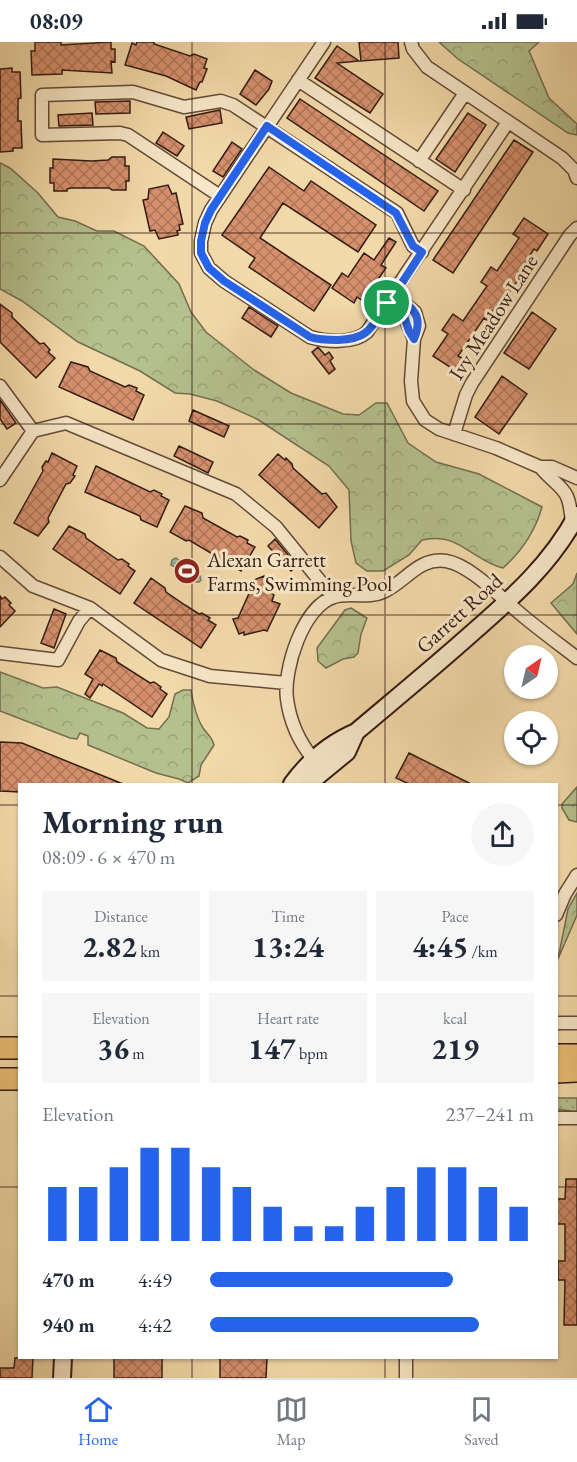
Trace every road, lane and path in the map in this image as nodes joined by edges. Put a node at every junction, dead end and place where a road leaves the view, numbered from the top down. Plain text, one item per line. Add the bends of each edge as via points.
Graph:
1 (324, 42) edge
2 (411, 42) edge
3 (298, 80) junction
4 (465, 93) junction
5 (508, 122) junction
6 (267, 126) junction
7 (419, 161) junction
8 (577, 178) edge
9 (464, 190) junction
10 (220, 196) junction
11 (577, 228) edge
12 (422, 252) junction
13 (391, 299) junction
14 (0, 386) edge
15 (33, 431) junction
16 (454, 434) junction
17 (540, 467) junction
18 (577, 478) edge
19 (0, 480) edge
20 (574, 520) edge
21 (0, 557) edge
22 (333, 597) junction
23 (507, 603) junction
24 (90, 608) junction
25 (0, 653) edge
26 (577, 658) edge
27 (286, 683) junction
28 (356, 732) junction
29 (314, 760) junction
30 (293, 783) edge
31 (309, 783) edge
32 (577, 875) edge
33 (558, 910) edge
34 (558, 1023) edge
35 (577, 1023) edge
36 (0, 1048) edge
37 (18, 1048) edge
38 (558, 1055) edge
39 (577, 1055) edge
40 (577, 1071) edge
41 (558, 1072) edge
42 (0, 1079) edge
43 (18, 1079) edge
44 (558, 1084) edge
45 (577, 1084) edge
46 (558, 1118) edge
47 (577, 1118) edge
48 (63, 1359) edge
49 (406, 1359) edge
50 (62, 1378) edge
51 (406, 1378) edge

1 - 3 street
2 - 4 street via 427,67
3 - 6 street
3 - 7 street
4 - 5 street
4 - 7 street
5 - 8 street via 562,158
5 - 9 street
6 - 10 street
6 - 10 street via 221,101 184,107 133,92 42,95 42,135 128,135
6 - 12 street via 396,213 413,246
7 - 9 street
9 - 12 street
10 - 13 street via 205,223 201,241 201,253 209,268 310,337 362,337
11 - 16 street, Ivy Meadow Lane via 478,372
12 - 13 street
13 - 16 street via 414,339 413,401 425,420
14 - 15 street
15 - 19 street
15 - 22 street via 66,423 236,494 276,527
16 - 17 street
17 - 18 street via 552,467
17 - 20 street via 567,494
20 - 23 street, Garrett Road via 548,561
21 - 24 street via 33,586
22 - 23 street via 382,593 422,564 444,561 465,569
22 - 27 street via 313,612 305,624
23 - 26 street
23 - 28 street, Garrett Road
24 - 25 street via 58,660
24 - 27 street via 161,660 210,676
27 - 29 street via 294,730
28 - 29 street, Garrett Road via 338,740
28 - 31 street, Garrett Road via 346,752
29 - 30 street, Garrett Road
32 - 33 street
34 - 35 street
36 - 37 highway
38 - 39 highway
40 - 41 highway
42 - 43 highway
44 - 45 highway
46 - 47 street
48 - 50 street
49 - 51 street

